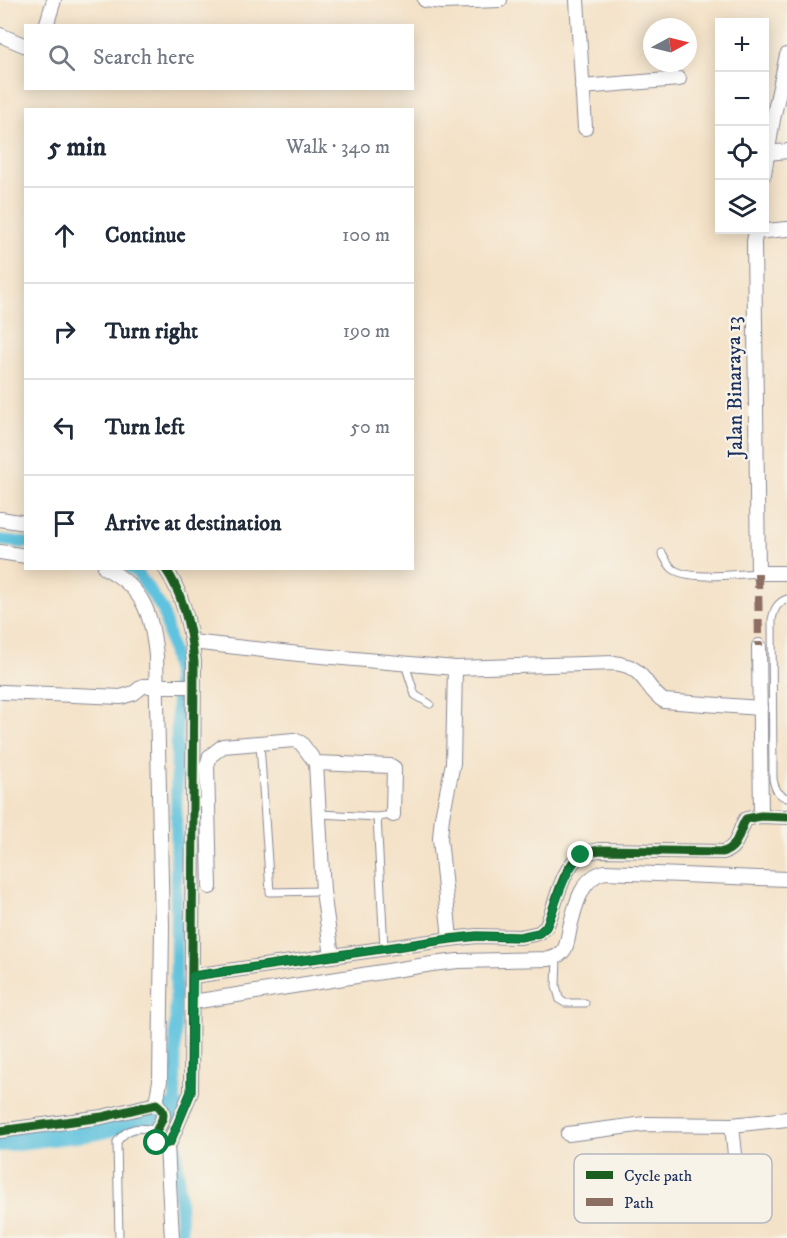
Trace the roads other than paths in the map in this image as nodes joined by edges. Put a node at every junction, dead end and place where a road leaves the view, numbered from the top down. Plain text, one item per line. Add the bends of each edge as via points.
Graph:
1 (425, 0) edge
2 (500, 0) edge
3 (577, 0) edge
4 (50, 1) edge
5 (46, 24) edge
6 (0, 35) edge
7 (24, 45) edge
8 (787, 55) edge
9 (678, 79) dead end
10 (582, 87) junction
11 (585, 128) dead end
12 (769, 148) edge
13 (787, 151) edge
14 (769, 153) edge
15 (787, 229) edge
16 (769, 230) edge
17 (755, 234) edge
18 (0, 519) edge
19 (24, 523) edge
20 (0, 552) edge
21 (662, 553) dead end
22 (24, 555) edge
23 (109, 570) edge
24 (166, 570) edge
25 (758, 573) junction
26 (787, 573) edge
27 (787, 599) edge
28 (192, 642) junction
29 (759, 646) dead end
30 (405, 664) junction
31 (455, 668) junction
32 (159, 686) junction
33 (190, 686) junction
34 (2, 692) dead end
35 (430, 704) dead end
36 (759, 708) junction
37 (260, 743) junction
38 (316, 763) junction
39 (787, 798) edge
40 (319, 814) junction
41 (393, 815) joint
42 (761, 816) junction
43 (377, 817) junction
44 (787, 817) edge
45 (787, 879) edge
46 (210, 887) dead end
47 (323, 891) junction
48 (450, 939) junction
49 (384, 948) junction
50 (332, 956) junction
51 (557, 957) junction
52 (193, 976) junction
53 (193, 1002) junction
54 (585, 1003) dead end
55 (156, 1104) junction
56 (787, 1119) edge
57 (732, 1125) junction
58 (0, 1131) edge
59 (156, 1131) junction
60 (568, 1134) dead end
61 (167, 1145) junction
62 (735, 1154) edge
63 (119, 1238) edge
64 (172, 1238) edge

1 - 2 street
3 - 10 street
4 - 5 street
6 - 7 street
8 - 12 street
9 - 10 street
10 - 11 street
13 - 14 street
15 - 16 street, Jalan Binaraya 13
17 - 25 street, Jalan Binaraya 13
18 - 19 street
20 - 22 street
21 - 25 lane via 674,570 683,573
23 - 32 street via 138,593 148,613
24 - 28 street via 181,598
25 - 26 street
27 - 39 lane via 778,604 772,620 773,779 775,789
28 - 30 street
28 - 33 street
29 - 36 street
30 - 31 street
30 - 35 lane via 415,695
31 - 36 street via 615,663 641,675 664,701
31 - 48 street via 453,763 440,838
32 - 33 street
32 - 34 street via 142,686 121,697
32 - 55 street via 162,926 160,1080
33 - 52 street
36 - 42 street
37 - 38 street via 294,740
37 - 46 street via 223,746 208,760
37 - 47 lane via 270,892
38 - 40 street
38 - 41 street via 394,768
40 - 43 lane
40 - 47 street
41 - 43 lane
42 - 44 street
42 - 48 street via 746,819 736,845 723,852 590,851 574,862 561,884 546,927 539,933
43 - 49 lane
45 - 51 street via 598,874 585,884 570,923 567,945
47 - 50 street
48 - 49 street
49 - 50 street
50 - 52 street
51 - 53 street via 432,964
51 - 54 lane via 556,986 560,1000
52 - 53 street
53 - 61 street via 191,1092
55 - 58 street via 102,1117
55 - 59 street via 163,1111 163,1118
56 - 57 street
57 - 60 street via 663,1123
57 - 62 street
59 - 61 street via 157,1143
59 - 63 lane via 138,1127 122,1134 117,1142
61 - 64 street

